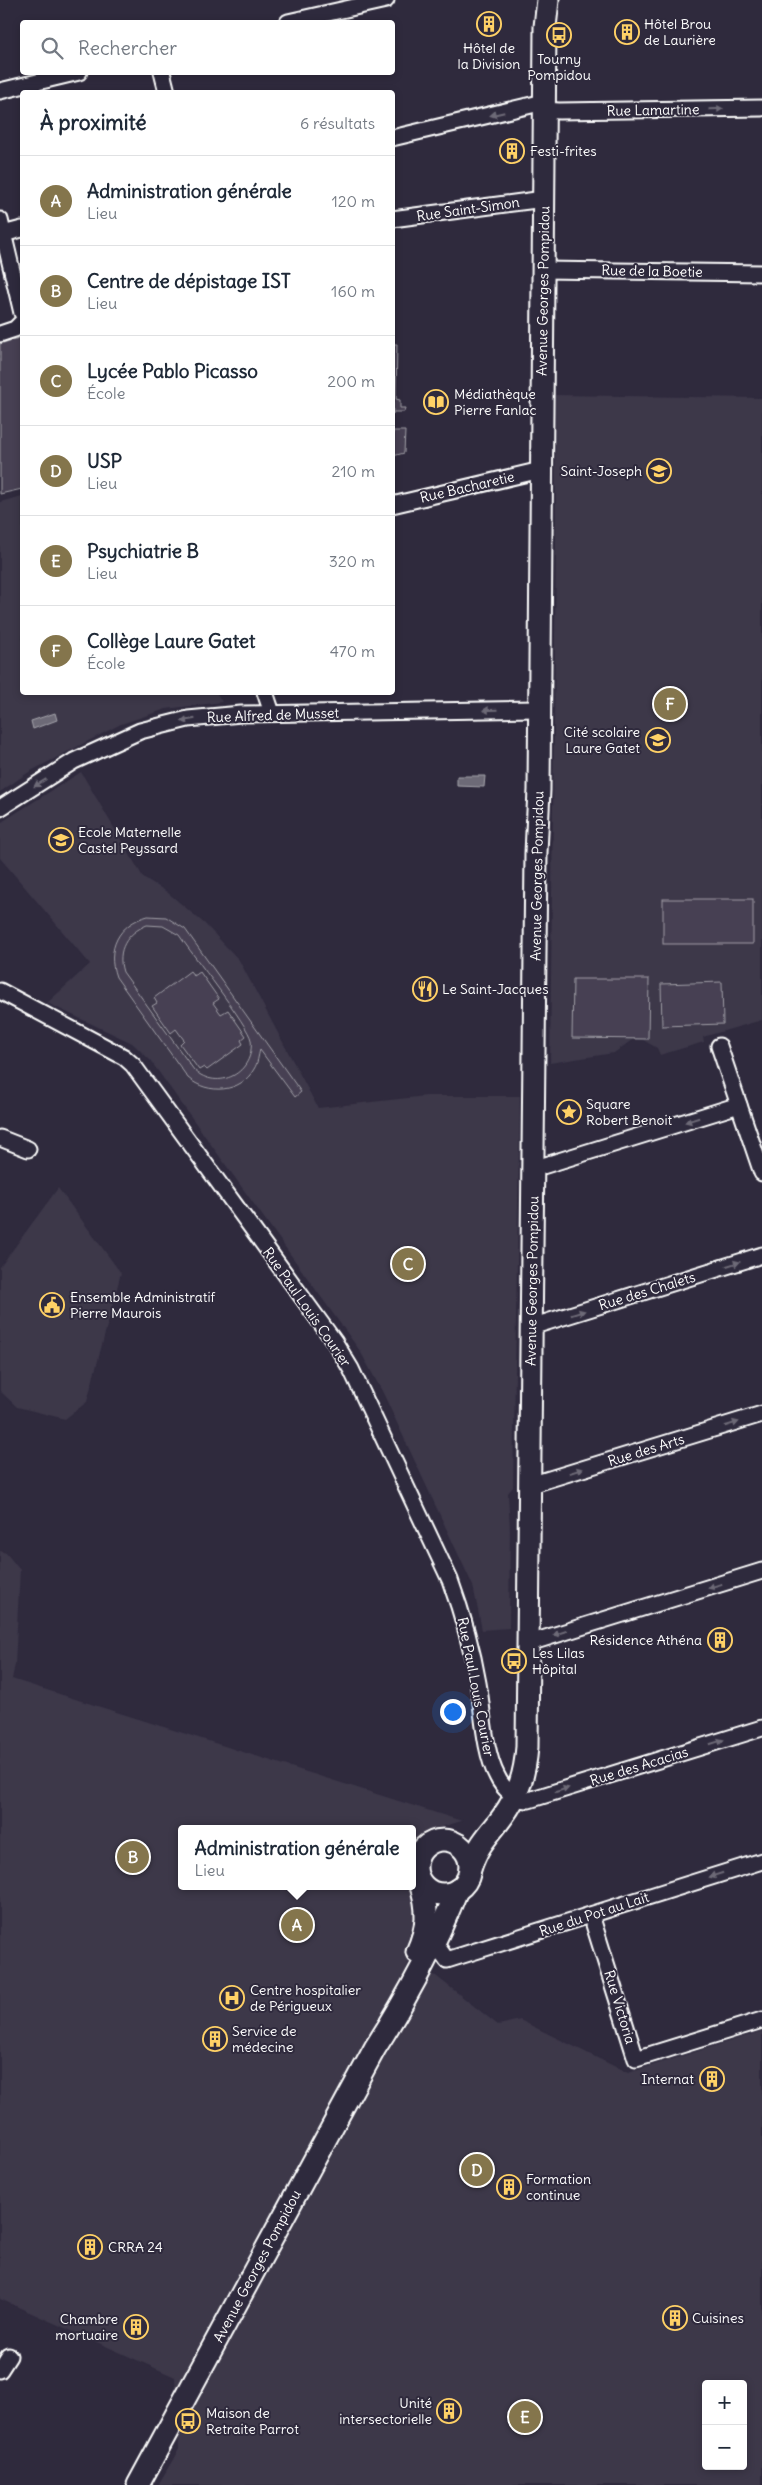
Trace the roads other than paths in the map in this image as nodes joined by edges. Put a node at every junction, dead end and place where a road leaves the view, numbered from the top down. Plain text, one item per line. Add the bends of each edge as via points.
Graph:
1 (386, 0) edge
2 (540, 0) edge
3 (548, 0) edge
4 (297, 20) edge
5 (545, 27) junction
6 (67, 75) edge
7 (163, 75) edge
8 (166, 90) edge
9 (0, 91) edge
10 (544, 106) junction
11 (762, 108) edge
12 (395, 137) edge
13 (544, 199) junction
14 (395, 219) edge
15 (2, 227) edge
16 (20, 229) edge
17 (543, 270) junction
18 (762, 273) edge
19 (20, 304) edge
20 (20, 324) edge
21 (0, 334) edge
22 (542, 470) junction
23 (395, 504) edge
24 (266, 695) edge
25 (538, 709) junction
26 (272, 713) junction
27 (0, 808) edge
28 (0, 992) edge
29 (719, 1046) dead end
30 (739, 1105) junction
31 (0, 1138) edge
32 (28, 1148) dead end
33 (533, 1169) junction
34 (762, 1173) edge
35 (762, 1255) edge
36 (531, 1327) junction
37 (762, 1414) edge
38 (530, 1486) junction
39 (762, 1572) edge
40 (526, 1644) junction
41 (762, 1728) edge
42 (510, 1792) junction
43 (452, 1842) junction
44 (762, 1860) edge
45 (470, 1869) junction
46 (420, 1883) junction
47 (457, 1890) junction
48 (591, 1915) junction
49 (435, 1943) junction
50 (762, 2020) edge
51 (375, 2048) junction
52 (9, 2356) dead end
53 (0, 2370) edge
54 (138, 2485) edge

1 - 4 street
2 - 5 main road, Avenue Georges Pompidou
3 - 5 main road, Avenue Georges Pompidou
5 - 10 main road, Avenue Georges Pompidou
6 - 9 street
7 - 8 street
10 -> 11 street, Rue Lamartine via 559,111
10 -> 12 street, Rue Lamartine
10 - 13 main road, Avenue Georges Pompidou
13 - 14 street, Rue Saint-Simon
13 - 17 main road, Avenue Georges Pompidou
15 - 16 street
15 - 19 street
17 - 18 street, Rue de la Boetie
17 - 22 main road, Avenue Georges Pompidou
20 - 21 street
22 - 23 street, Rue Bacharetie
22 - 25 main road, Avenue Georges Pompidou
24 - 26 street
25 -> 26 street, Rue Alfred de Musset
25 - 33 main road, Avenue Georges Pompidou
26 -> 27 street, Rue Alfred de Musset via 212,716 140,731 74,761
28 - 42 street, Rue Paul Louis Courier via 133,1064 334,1341 351,1369 450,1580 461,1609 478,1680 490,1757 497,1777
29 - 30 street
30 -> 33 street
30 - 34 street
31 - 32 street
33 - 36 main road, Avenue Georges Pompidou
36 -> 35 street, Rue des Chalets
36 - 38 main road, Avenue Georges Pompidou
38 -> 37 street, Rue des Arts
38 - 40 main road, Avenue Georges Pompidou
39 -> 40 street
40 - 42 main road, Avenue Georges Pompidou via 525,1771
42 -> 41 street, Rue des Acacias via 528,1800
42 - 43 main road, Avenue Georges Pompidou via 474,1828
42 - 45 main road, Avenue Georges Pompidou via 502,1817 481,1842
43 - 45 main road via 467,1854
43 - 46 main road via 433,1842 422,1850 416,1861
44 -> 48 street, Rue du Pot au Lait
45 - 47 main road via 467,1880
46 - 47 main road via 434,1893 444,1895
46 - 51 main road, Avenue Georges Pompidou via 427,1904 427,1924 415,1958 389,2004
47 - 49 main road, Avenue Georges Pompidou
48 - 49 street, Rue du Pot au Lait via 448,1960
48 - 50 street, Rue Victoria via 636,2059
49 - 51 main road, Avenue Georges Pompidou via 401,2008
51 - 54 main road, Avenue Georges Pompidou
52 - 53 street

